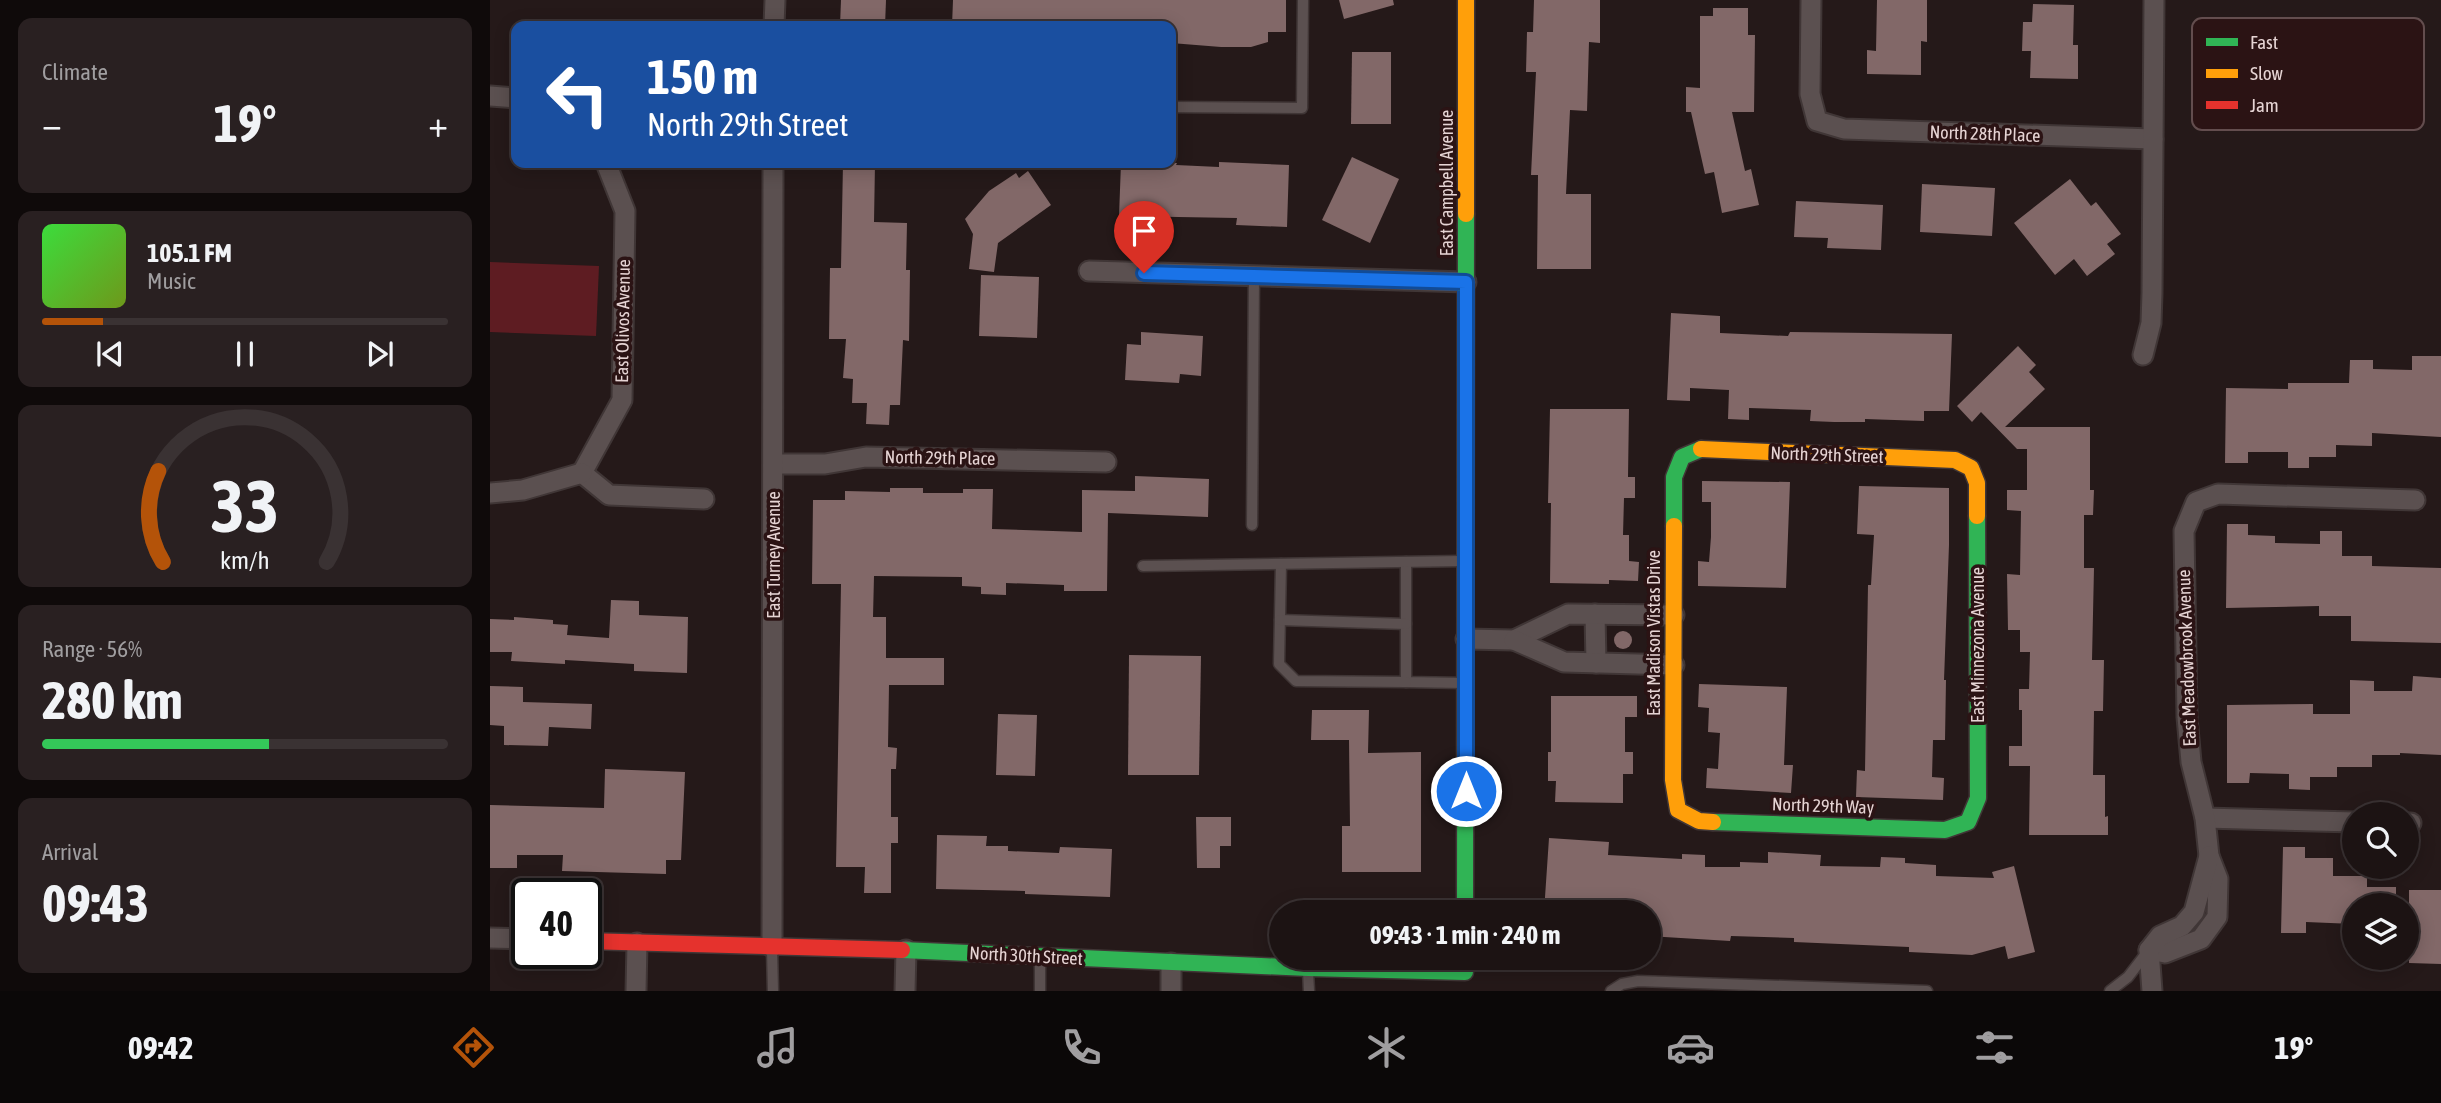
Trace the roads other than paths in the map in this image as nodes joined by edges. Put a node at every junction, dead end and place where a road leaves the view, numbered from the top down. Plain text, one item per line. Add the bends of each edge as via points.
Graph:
1 (775, 0) edge
2 (1303, 0) edge
3 (1466, 0) edge
4 (1811, 0) edge
5 (2154, 0) edge
6 (774, 21) edge
7 (490, 96) edge
8 (511, 98) edge
9 (1176, 107) edge
10 (2154, 139) junction
11 (608, 168) edge
12 (774, 168) edge
13 (1089, 271) dead end
14 (1254, 277) junction
15 (1466, 282) junction
16 (2143, 355) dead end
17 (1682, 457) joint
18 (1106, 462) dead end
19 (774, 464) junction
20 (1971, 468) joint
21 (582, 473) junction
22 (490, 494) edge
23 (704, 499) dead end
24 (2415, 500) dead end
25 (1252, 525) dead end
26 (1465, 561) junction
27 (1406, 562) junction
28 (1281, 564) junction
29 (1143, 566) dead end
30 (1595, 614) junction
31 (1674, 615) junction
32 (1280, 620) junction
33 (1406, 624) junction
34 (1466, 639) junction
35 (1514, 639) junction
36 (1596, 663) junction
37 (1674, 665) junction
38 (1406, 682) junction
39 (1466, 683) junction
40 (1678, 810) joint
41 (2205, 818) junction
42 (1968, 822) joint
43 (2342, 822) edge
44 (1465, 900) edge
45 (490, 938) edge
46 (511, 939) edge
47 (602, 942) edge
48 (637, 943) junction
49 (772, 947) junction
50 (906, 950) junction
51 (2149, 950) junction
52 (1040, 957) junction
53 (1171, 963) junction
54 (1269, 967) edge
55 (1308, 970) edge
56 (1465, 970) edge
57 (636, 991) edge
58 (773, 991) edge
59 (905, 991) edge
60 (1040, 991) edge
61 (1171, 991) edge
62 (1308, 991) edge
63 (1465, 991) edge
64 (1611, 991) edge
65 (1927, 991) edge
66 (2110, 991) edge
67 (2152, 991) edge

1 - 6 street
2 - 9 lane via 1302,108
3 - 15 street, East Campbell Avenue
4 - 10 street, North 28th Place via 1810,94 1817,121 1844,129
5 - 10 street
7 - 8 street
10 - 16 street via 2151,323
11 - 21 street, East Olivos Avenue via 625,211 622,400
12 - 19 street, East Turney Avenue
13 - 14 street
14 - 15 street
14 - 25 lane
15 - 26 street, East Campbell Avenue
17 - 20 street, North 29th Street via 1702,449 1955,460
17 - 31 street, East Madison Vistas Drive via 1674,477
18 - 19 street, North 29th Place via 866,457 825,464
19 - 49 street, East Turney Avenue
20 - 42 street, East Minnezona Avenue via 1977,483 1978,798
21 - 22 street
21 - 23 street via 609,495
24 - 41 street, East Meadowbrook Avenue via 2218,494 2196,502 2184,531 2187,717 2191,762
26 - 27 lane
26 - 34 street, East Campbell Avenue
27 - 28 lane
27 - 33 lane
28 - 29 lane
28 - 32 lane
30 - 31 street
30 - 35 street via 1568,614
30 - 36 street
31 - 37 street, East Madison Vistas Drive
32 - 33 lane
32 - 38 lane via 1279,664 1296,681
33 - 38 lane
34 - 35 street
34 - 39 street, East Campbell Avenue
35 - 36 street via 1564,662
36 - 37 street
37 - 40 street, East Madison Vistas Drive via 1672,780
38 - 39 lane
39 - 44 street, East Campbell Avenue
40 - 42 street, North 29th Way via 1699,821 1945,830
41 - 43 street
41 - 51 street, East Meadowbrook Avenue via 2209,856 2194,912 2182,926 2160,936
45 - 46 street
47 - 48 street, North 30th Street
48 - 49 street, North 30th Street
48 - 57 street
49 - 50 street, North 30th Street
49 - 58 lane
50 - 52 street, North 30th Street
50 - 59 street
51 - 66 lane
51 - 67 street
52 - 53 street, North 30th Street
52 - 60 lane
53 - 54 street, North 30th Street
53 - 61 street
55 - 62 lane
56 - 63 street
64 - 65 lane via 1638,982

